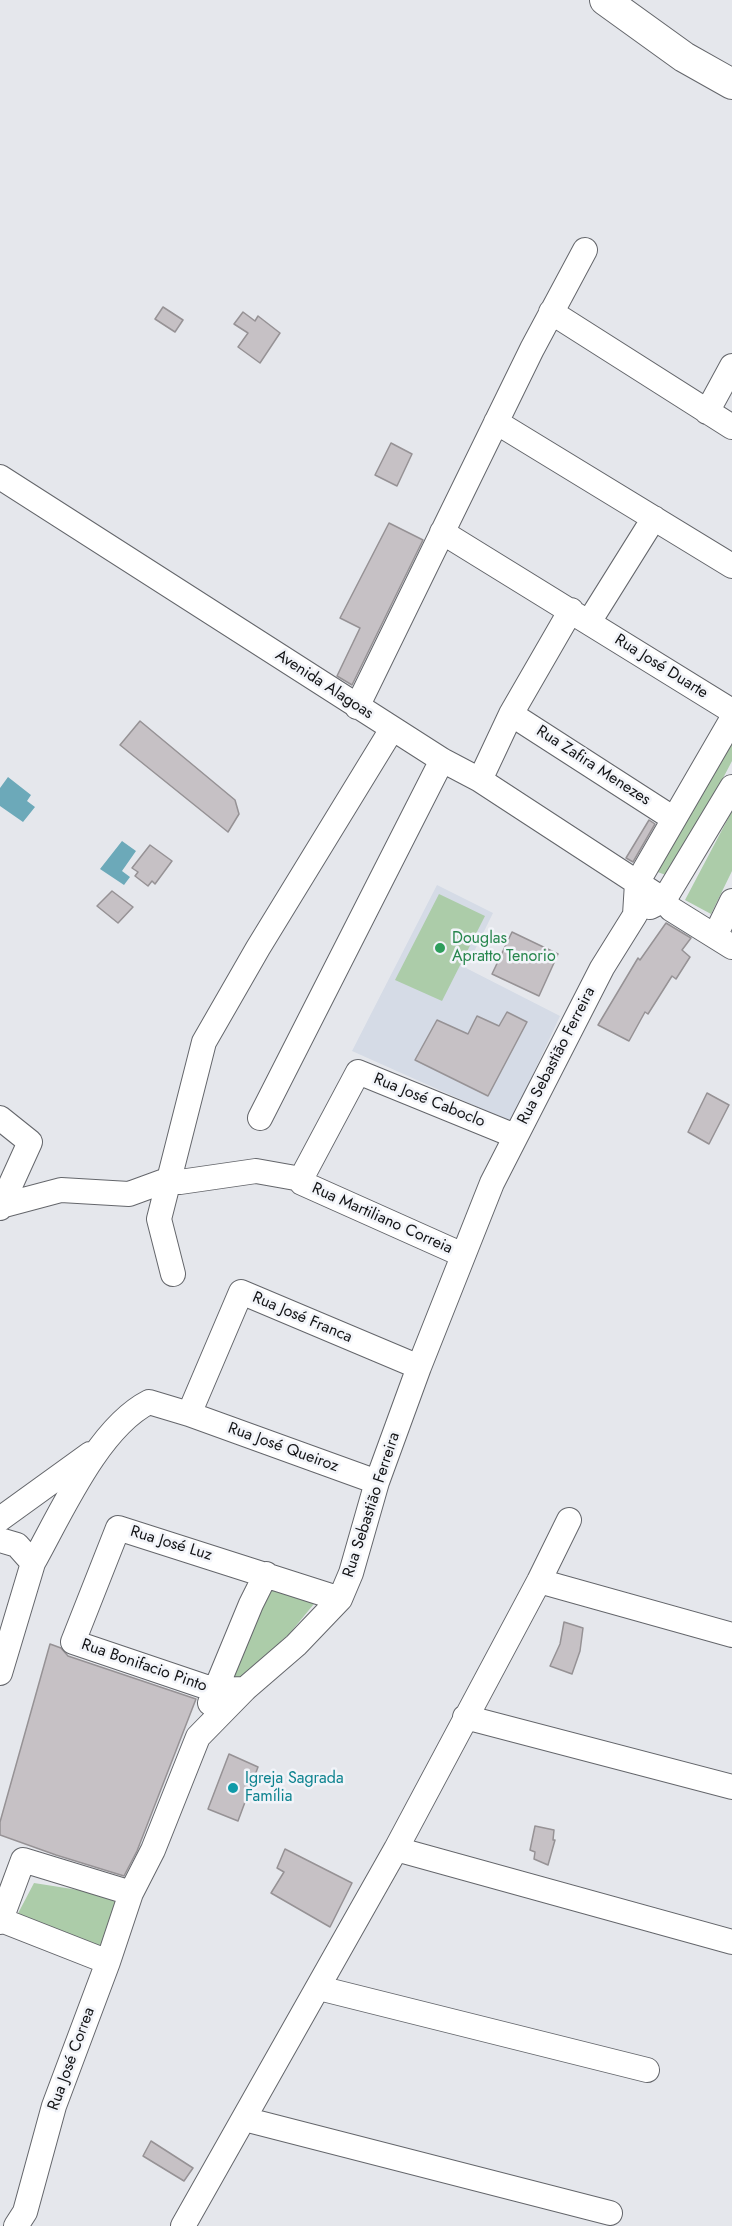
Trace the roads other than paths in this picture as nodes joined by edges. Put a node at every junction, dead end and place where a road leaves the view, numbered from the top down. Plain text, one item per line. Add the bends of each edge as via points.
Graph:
1 (605, 0) edge
2 (732, 84) edge
3 (585, 250) dead end
4 (552, 312) junction
5 (732, 366) edge
6 (707, 412) junction
7 (496, 422) junction
8 (732, 427) edge
9 (0, 477) edge
10 (654, 518) junction
11 (442, 532) junction
12 (732, 566) edge
13 (580, 616) junction
14 (357, 707) junction
15 (732, 711) edge
16 (511, 714) junction
17 (732, 719) edge
18 (392, 729) junction
19 (442, 760) junction
20 (480, 780) junction
21 (732, 787) edge
22 (674, 819) junction
23 (655, 896) junction
24 (732, 901) edge
25 (724, 941) edge
26 (0, 1118) edge
27 (260, 1118) dead end
28 (515, 1136) junction
29 (170, 1179) junction
30 (301, 1180) junction
31 (1, 1207) edge
32 (464, 1255) junction
33 (173, 1274) dead end
34 (419, 1367) junction
35 (189, 1414) junction
36 (97, 1449) junction
37 (377, 1482) junction
38 (0, 1519) edge
39 (569, 1520) dead end
40 (0, 1540) edge
41 (33, 1563) junction
42 (266, 1574) junction
43 (539, 1581) junction
44 (340, 1599) junction
45 (732, 1635) edge
46 (74, 1642) joint
47 (0, 1672) edge
48 (245, 1689) junction
49 (215, 1690) junction
50 (465, 1717) junction
51 (198, 1737) junction
52 (732, 1787) edge
53 (396, 1849) junction
54 (131, 1893) junction
55 (0, 1920) edge
56 (732, 1942) edge
57 (108, 1962) junction
58 (319, 1988) junction
59 (647, 2070) dead end
60 (244, 2119) junction
61 (610, 2213) dead end
62 (16, 2226) edge
63 (183, 2226) edge

1 - 2 main road via 684,57
3 - 4 street
4 - 6 street
4 - 7 street
5 - 6 street
6 - 8 street
7 - 10 street
7 - 11 street
9 - 14 street, Avenida Alagoas
10 - 12 street
10 - 13 street
11 - 13 street, Rua José Duarte
11 - 14 street
13 - 15 street, Rua José Duarte
13 - 16 street
14 - 18 street, Avenida Alagoas
16 - 20 street
16 - 22 street, Rua Zafira Menezes
17 - 22 street
18 - 19 street, Avenida Alagoas
18 - 29 street via 204,1042
19 - 20 street, Avenida Alagoas
19 - 27 street
20 - 23 street, Avenida Alagoas
21 - 23 street
22 - 23 street
23 - 25 street, Avenida Alagoas
23 - 28 street, Rua Sebastião Ferreira via 635,915 602,968
24 - 25 street
26 - 31 street via 30,1142
28 - 30 street, Rua José Caboclo via 358,1072
28 - 32 street, Rua Sebastião Ferreira
29 - 30 street, Rua Martiliano Correia via 180,1182 256,1171
29 - 31 street via 129,1194 61,1190
29 - 33 street via 159,1219
30 - 32 street, Rua Martiliano Correia
32 - 34 street, Rua Sebastião Ferreira
34 - 35 street, Rua José Franca via 241,1292
34 - 37 street, Rua Sebastião Ferreira
35 - 36 street, Rua José Queiroz via 149,1402 133,1410
35 - 37 street, Rua José Queiroz
36 - 38 street
36 - 41 street
37 - 44 street, Rua Sebastião Ferreira
39 - 43 street
40 - 41 street via 17,1545
41 - 47 street
42 - 44 street, Rua José Luz
42 - 46 street, Rua José Luz via 118,1528
42 - 49 street, Rua Bonifacio Pinto
43 - 45 street
43 - 50 street
44 - 48 street, Rua Sebastião Ferreira via 296,1645
46 - 49 street, Rua Bonifacio Pinto
48 - 49 street, Rua Bonifacio Pinto
48 - 51 street, Rua Sebastião Ferreira
49 - 51 street, Rua Bonifacio Pinto
50 - 52 street
50 - 53 street
51 - 54 street, Rua Sebastião Ferreira via 153,1850
53 - 56 street
53 - 58 street
54 - 55 street via 23,1860
54 - 57 street, Rua José Correa
55 - 57 street
57 - 62 street, Rua José Correa via 54,2106 25,2212
58 - 59 street
58 - 60 street
60 - 61 street
60 - 63 street

